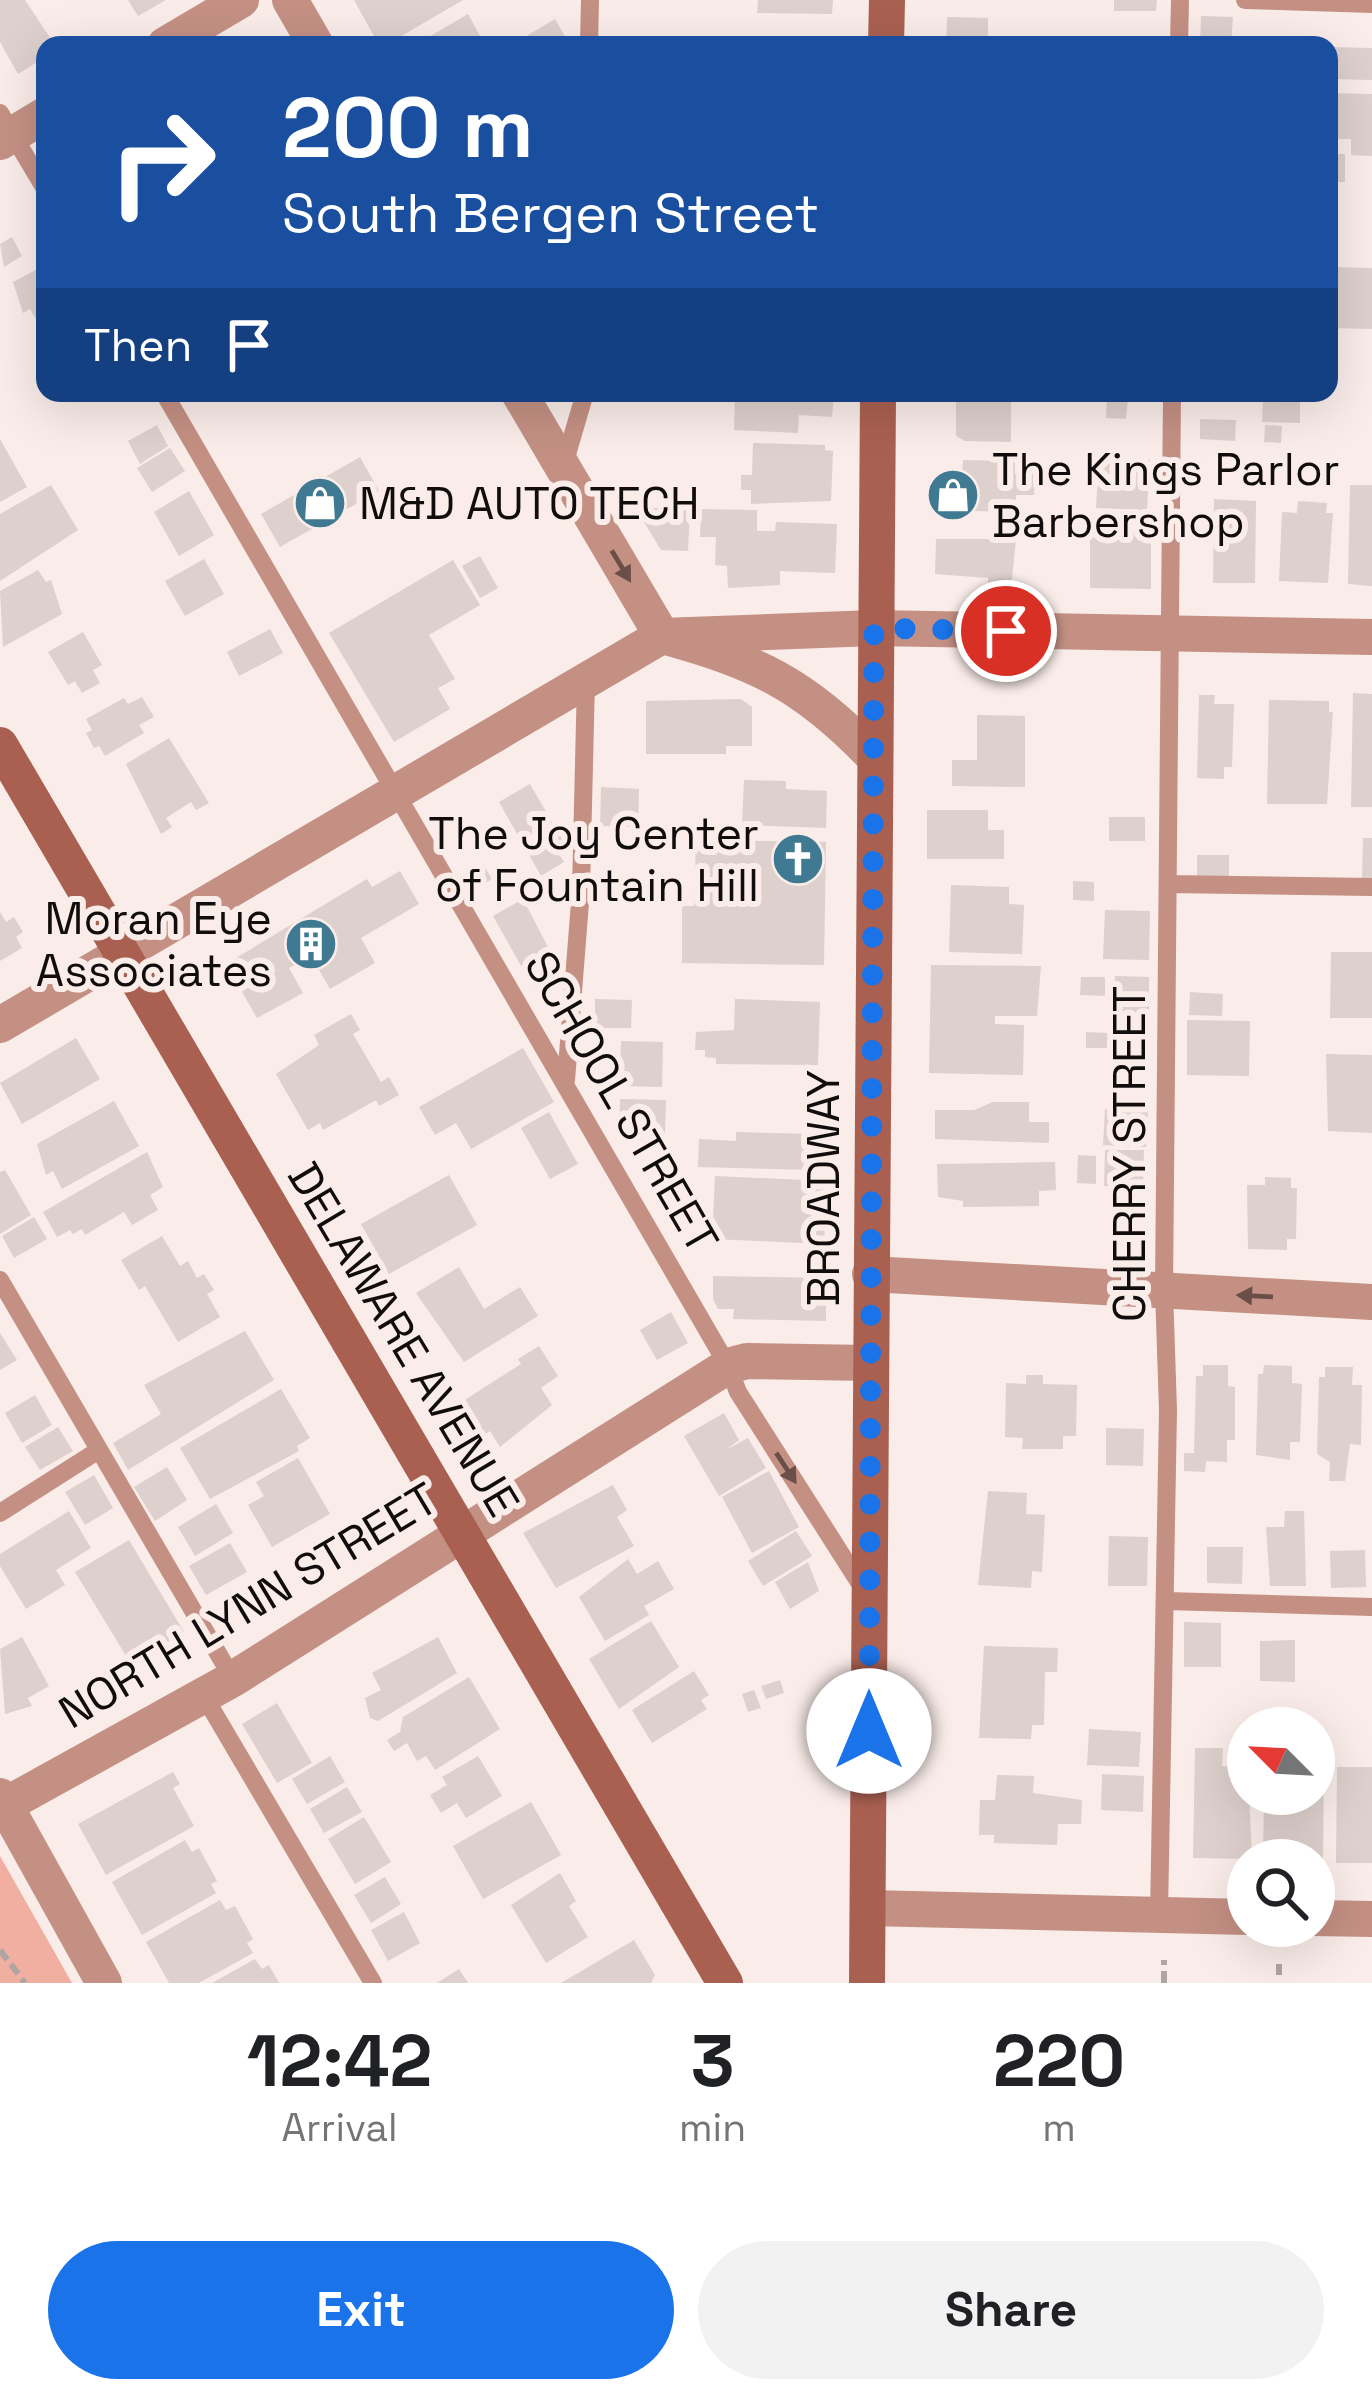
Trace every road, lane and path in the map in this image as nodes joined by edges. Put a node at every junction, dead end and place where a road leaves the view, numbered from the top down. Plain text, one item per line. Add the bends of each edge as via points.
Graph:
1 (241, 0) edge
2 (290, 0) edge
3 (590, 0) edge
4 (886, 0) edge
5 (1180, 0) edge
6 (1245, 0) edge
7 (1372, 4) edge
8 (180, 36) edge
9 (311, 36) edge
10 (589, 36) edge
11 (886, 36) edge
12 (1179, 36) edge
13 (36, 118) edge
14 (4, 130) edge
15 (36, 177) edge
16 (169, 402) edge
17 (524, 402) edge
18 (581, 402) edge
19 (878, 402) edge
20 (1172, 402) edge
21 (563, 467) junction
22 (874, 628) junction
23 (1168, 634) junction
24 (662, 636) junction
25 (1372, 637) edge
26 (586, 680) junction
27 (0, 745) edge
28 (873, 756) junction
29 (398, 793) junction
30 (1168, 884) junction
31 (1372, 887) edge
32 (122, 954) junction
33 (0, 1025) edge
34 (566, 1080) junction
35 (870, 1274) junction
36 (0, 1280) edge
37 (1164, 1291) junction
38 (1372, 1302) edge
39 (870, 1364) junction
40 (728, 1366) junction
41 (99, 1450) junction
42 (0, 1513) edge
43 (461, 1531) junction
44 (869, 1599) junction
45 (1166, 1601) junction
46 (1372, 1607) edge
47 (219, 1688) junction
48 (2, 1803) edge
49 (868, 1908) junction
50 (1160, 1915) junction
51 (1227, 1917) edge
52 (1335, 1918) edge
53 (1372, 1919) edge
54 (0, 1950) edge
55 (1165, 1960) dead end
56 (1279, 1964) dead end
57 (1280, 1975) dead end
58 (25, 1983) edge
59 (104, 1983) edge
60 (373, 1983) edge
61 (725, 1983) edge
62 (867, 1983) edge
63 (1164, 1983) edge

1 - 8 street
2 - 9 street
3 - 10 lane
4 - 11 main road
5 - 12 lane
6 - 7 lane
13 - 14 street
14 - 15 lane
16 - 29 lane, SCHOOL STREET
17 - 21 street
18 - 21 lane
19 - 22 main road, BROADWAY
20 - 23 lane, CHERRY STREET
21 -> 24 street
22 - 23 street
22 - 24 street
22 - 28 main road, BROADWAY
23 - 25 street
23 - 30 lane, CHERRY STREET
24 - 26 street
24 - 28 street via 784,678
26 - 29 street
26 - 34 lane
27 - 32 main road, DELAWARE AVENUE
28 - 35 main road, BROADWAY
29 - 32 street
29 - 34 lane, SCHOOL STREET
30 - 31 lane
30 - 37 lane, CHERRY STREET
32 - 33 street
32 - 43 main road, DELAWARE AVENUE
34 - 40 lane, SCHOOL STREET
35 - 37 street
35 - 39 main road, BROADWAY
36 - 41 lane
38 -> 37 street
37 - 45 lane, CHERRY STREET
39 - 40 street, NORTH LYNN STREET
39 - 44 main road, BROADWAY
40 - 43 street, NORTH LYNN STREET
40 -> 44 lane, SCHOOL STREET
41 - 42 lane
41 - 47 lane
43 - 47 street, NORTH LYNN STREET
43 - 61 main road, DELAWARE AVENUE
44 - 49 main road, BROADWAY
45 - 46 lane
45 - 50 lane, CHERRY STREET
47 - 48 street, NORTH LYNN STREET
47 - 60 lane
48 - 59 street
49 - 50 street
49 - 62 main road, BROADWAY
50 - 51 street
52 - 53 street
54 - 58 path
55 - 63 path
56 - 57 path

